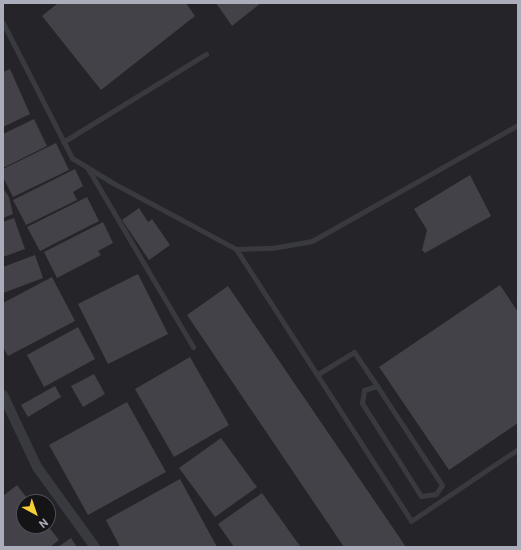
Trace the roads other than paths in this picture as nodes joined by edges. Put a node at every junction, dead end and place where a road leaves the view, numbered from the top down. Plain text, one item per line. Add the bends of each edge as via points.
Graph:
1 (3, 23) edge
2 (206, 54) dead end
3 (518, 125) edge
4 (63, 142) junction
5 (86, 166) junction
6 (236, 248) junction
7 (193, 347) dead end
8 (318, 374) junction
9 (377, 386) junction
10 (3, 395) edge
11 (518, 449) edge
12 (95, 547) edge

1 - 4 lane
2 - 4 lane
3 - 6 lane via 312,241 272,248
4 - 5 lane via 72,158
5 - 6 lane
5 - 7 lane
6 - 8 lane
8 - 9 lane via 354,352
8 - 11 lane via 412,521
9 - 9 lane via 442,485 436,494 421,496 362,403 364,390
10 - 12 street via 37,467

